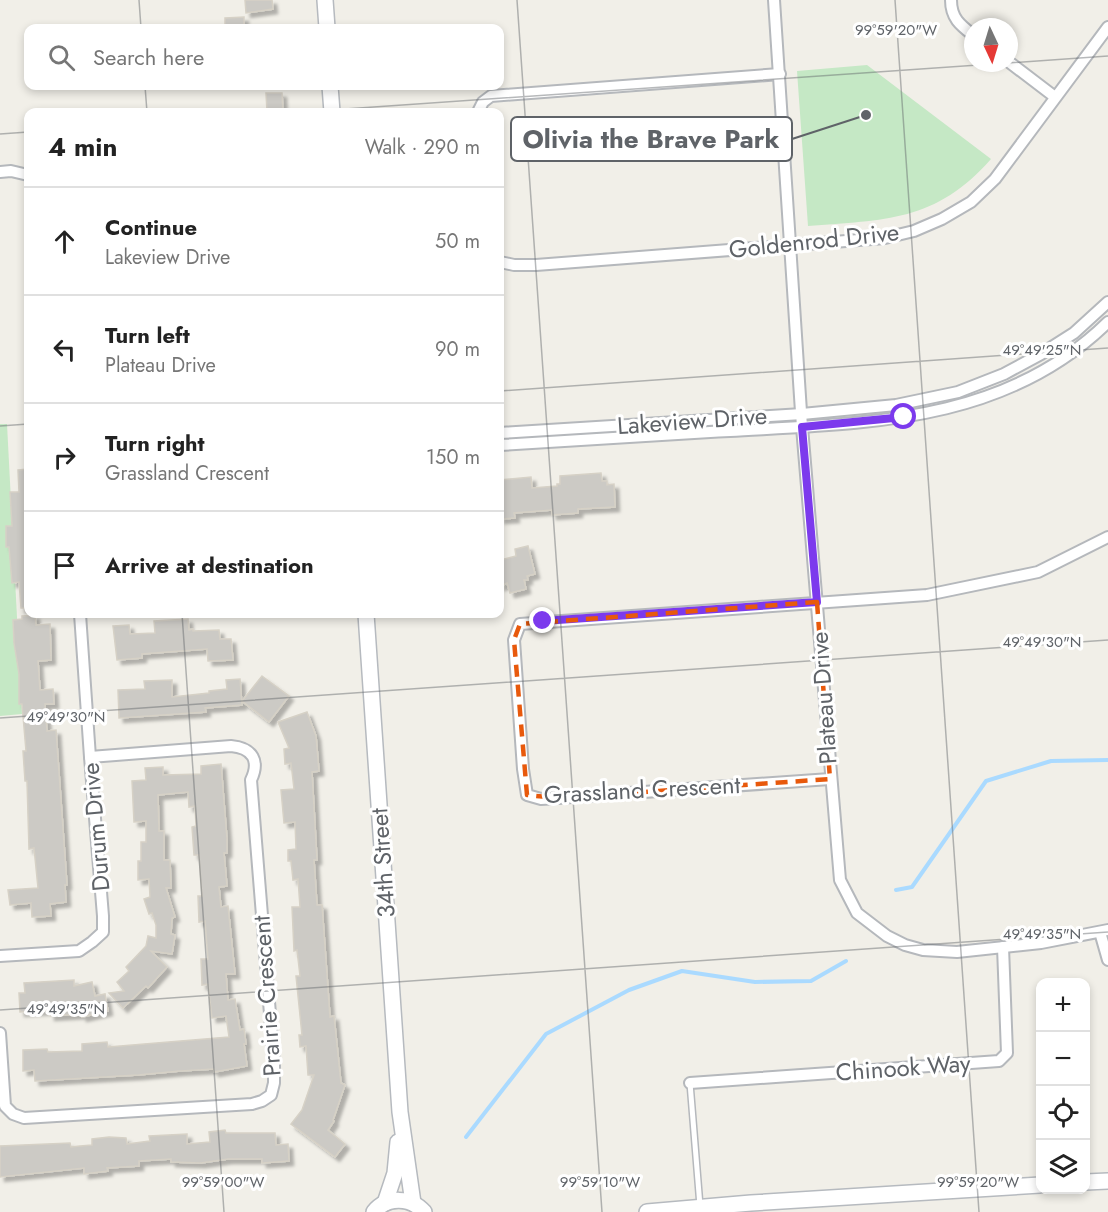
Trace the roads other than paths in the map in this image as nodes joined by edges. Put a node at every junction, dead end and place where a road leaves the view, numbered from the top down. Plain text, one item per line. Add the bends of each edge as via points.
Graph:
1 (325, 0) edge
2 (774, 0) edge
3 (951, 0) edge
4 (327, 24) edge
5 (1108, 27) edge
6 (964, 29) edge
7 (1018, 69) edge
8 (780, 74) junction
9 (330, 90) edge
10 (1055, 97) junction
11 (332, 108) edge
12 (480, 108) edge
13 (0, 172) edge
14 (24, 174) edge
15 (792, 245) junction
16 (504, 263) edge
17 (1108, 302) edge
18 (1108, 322) edge
19 (802, 414) junction
20 (802, 427) junction
21 (504, 433) edge
22 (504, 445) edge
23 (1108, 537) edge
24 (817, 602) junction
25 (80, 618) edge
26 (366, 618) edge
27 (90, 757) junction
28 (830, 779) junction
29 (1104, 931) edge
30 (1003, 947) junction
31 (0, 956) edge
32 (1108, 960) edge
33 (0, 1032) edge
34 (690, 1083) joint
35 (400, 1112) junction
36 (1108, 1181) edge
37 (1090, 1182) edge
38 (1036, 1185) edge
39 (380, 1207) edge
40 (700, 1207) junction
41 (419, 1208) edge
42 (646, 1212) edge

1 - 4 street
2 - 8 street, Plateau Drive
3 - 6 street via 954,17
5 - 10 street, Goldenrod Drive
7 - 10 street
8 - 12 street via 491,96
8 - 15 street, Plateau Drive
9 - 11 street
10 - 15 street, Goldenrod Drive via 995,179 970,202 942,219 885,238
13 - 14 street
15 - 16 street, Goldenrod Drive via 536,265
15 - 19 street, Plateau Drive
17 - 19 street, Lakeview Drive via 1074,333 1041,354 958,392 896,405
18 - 20 street, Lakeview Drive via 1056,363 1004,391 952,408 904,417
19 - 20 street, Plateau Drive
19 - 21 street, Lakeview Drive
20 - 22 street, Lakeview Drive
20 - 24 street, Plateau Drive
23 - 24 street via 1038,572 927,595
24 - 28 street, Plateau Drive
24 - 28 street, Grassland Crescent via 520,624 514,640 523,769 527,795 541,799
25 - 27 street, Durum Drive
26 - 35 street, 34th Street
27 - 31 street, Durum Drive via 103,932 79,951
27 - 33 street, Prairie Crescent via 231,746 241,747 253,756 256,763 251,780 274,1063 271,1095 252,1104 24,1118 5,1106
28 - 30 street, Plateau Drive via 840,880 857,913 887,936 923,950 957,952
29 - 30 street, Plateau Drive
29 - 32 street
30 - 34 street, Chinook Way via 1007,1053 999,1061
34 - 40 lane
35 - 39 street, 34th Street via 395,1173
35 - 41 street, 34th Street
36 - 37 street
38 - 40 street
39 - 41 street via 404,1200
40 - 42 street

